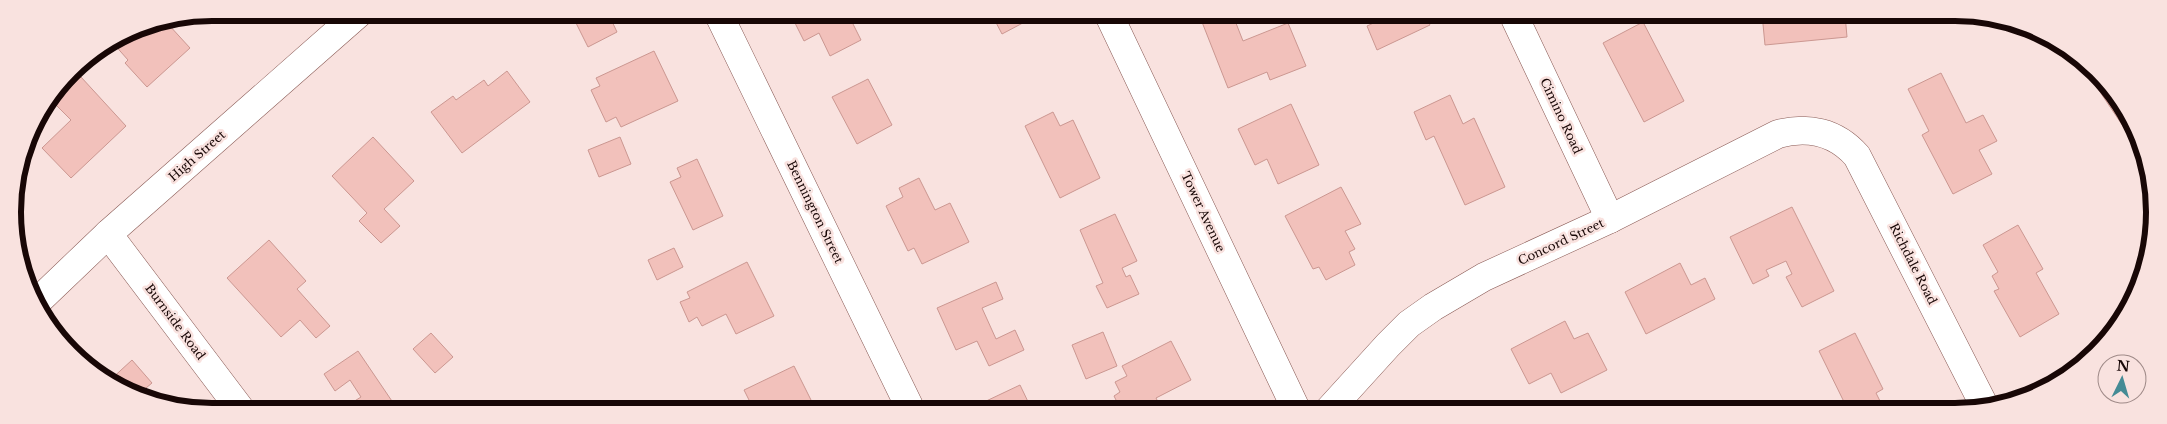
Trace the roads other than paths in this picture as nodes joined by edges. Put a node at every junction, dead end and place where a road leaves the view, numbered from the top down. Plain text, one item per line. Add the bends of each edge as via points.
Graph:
1 (350, 21) edge
2 (722, 21) edge
3 (1112, 21) edge
4 (1515, 21) edge
5 (1826, 133) joint
6 (1610, 219) junction
7 (108, 234) junction
8 (42, 297) edge
9 (1982, 401) edge
10 (236, 403) edge
11 (909, 403) edge
12 (1293, 403) edge
13 (1335, 403) edge

1 - 7 street, High Street
2 - 11 street, Bennington Street
3 - 12 street, Tower Avenue
4 - 6 street, Cimino Road
5 - 6 street, Concord Street via 1802,130 1778,134
5 - 9 street, Richdale Road via 1849,147 1865,168
6 - 13 street, Concord Street via 1484,277 1432,307 1388,344
7 - 8 street, High Street
7 - 10 street, Burnside Road

